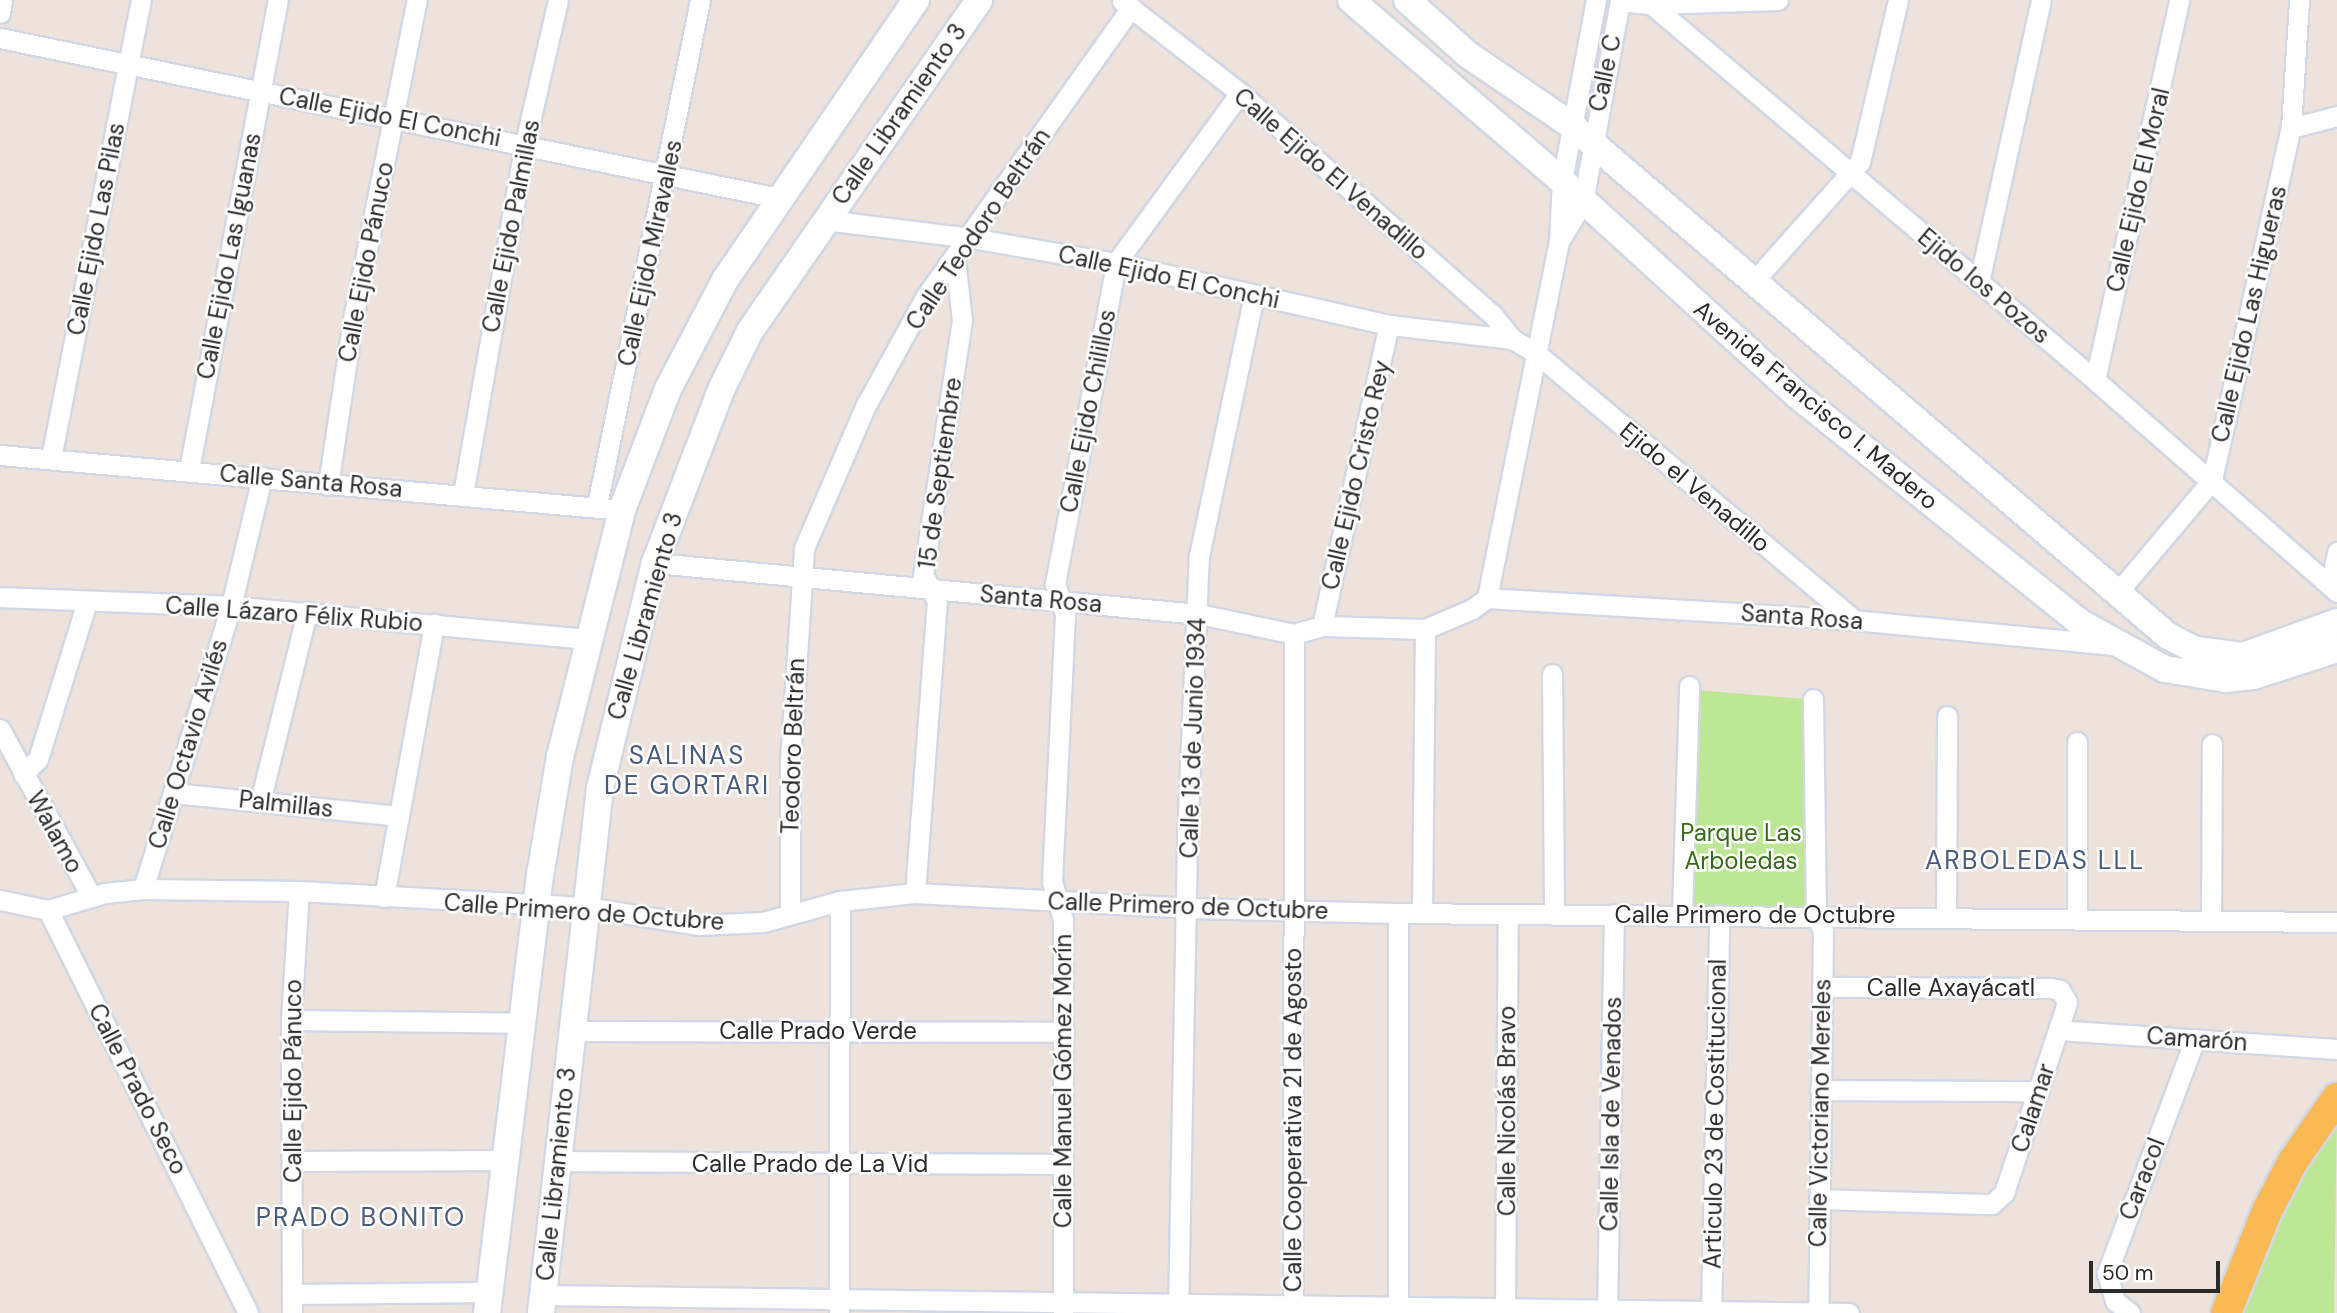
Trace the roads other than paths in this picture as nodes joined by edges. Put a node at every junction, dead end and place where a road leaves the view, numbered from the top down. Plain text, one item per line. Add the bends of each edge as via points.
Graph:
1 (2, 0) edge
2 (141, 0) edge
3 (278, 0) edge
4 (417, 0) edge
5 (558, 0) edge
6 (700, 0) edge
7 (916, 0) edge
8 (979, 0) edge
9 (1351, 0) edge
10 (1407, 0) edge
11 (1596, 0) edge
12 (1778, 0) edge
13 (1899, 0) edge
14 (2040, 0) edge
15 (2179, 0) edge
16 (2299, 0) edge
17 (1620, 1) edge
18 (1126, 4) edge
19 (1651, 4) junction
20 (0, 13) edge
21 (0, 38) edge
22 (128, 67) junction
23 (260, 93) junction
24 (1240, 93) junction
25 (2337, 116) edge
26 (393, 117) junction
27 (1571, 125) junction
28 (2291, 128) junction
29 (525, 143) junction
30 (1590, 145) junction
31 (668, 173) junction
32 (1849, 173) junction
33 (1562, 181) junction
34 (779, 198) junction
35 (1583, 202) junction
36 (825, 220) junction
37 (971, 237) junction
38 (1559, 241) junction
39 (955, 259) junction
40 (1116, 263) junction
41 (1753, 282) junction
42 (1979, 282) junction
43 (1254, 295) junction
44 (1389, 325) junction
45 (1512, 339) junction
46 (1536, 353) junction
47 (2095, 380) junction
48 (0, 455) edge
49 (51, 458) junction
50 (190, 470) junction
51 (262, 477) junction
52 (2212, 481) junction
53 (328, 485) junction
54 (463, 494) junction
55 (610, 507) junction
56 (2337, 552) edge
57 (656, 564) junction
58 (799, 578) junction
59 (2333, 589) edge
60 (930, 590) junction
61 (2117, 593) junction
62 (0, 597) edge
63 (1488, 598) junction
64 (1060, 600) junction
65 (87, 602) junction
66 (231, 606) junction
67 (307, 612) junction
68 (1199, 614) junction
69 (1854, 620) junction
70 (2337, 622) edge
71 (434, 624) junction
72 (1322, 626) junction
73 (1425, 629) junction
74 (1294, 634) junction
75 (588, 639) junction
76 (2115, 645) junction
77 (2337, 649) edge
78 (1552, 674) dead end
79 (1689, 686) dead end
80 (1813, 699) dead end
81 (1947, 716) dead end
82 (0, 729) edge
83 (2077, 742) dead end
84 (2213, 744) dead end
85 (23, 774) junction
86 (173, 793) junction
87 (260, 802) junction
88 (398, 816) junction
89 (142, 889) junction
90 (299, 891) junction
91 (915, 893) junction
92 (91, 896) junction
93 (384, 897) junction
94 (0, 900) edge
95 (840, 901) junction
96 (1055, 901) junction
97 (536, 906) junction
98 (586, 907) junction
99 (1189, 908) junction
100 (48, 910) junction
101 (1293, 911) junction
102 (1422, 913) junction
103 (790, 914) junction
104 (1398, 914) junction
105 (1614, 914) junction
106 (1682, 914) junction
107 (1508, 915) junction
108 (1554, 915) junction
109 (1719, 915) junction
110 (1816, 916) junction
111 (1946, 916) junction
112 (2077, 920) junction
113 (2211, 921) junction
114 (2337, 922) edge
115 (1822, 987) junction
116 (2066, 1007) joint
117 (291, 1020) junction
118 (522, 1023) junction
119 (2058, 1030) junction
120 (572, 1031) junction
121 (840, 1031) junction
122 (1064, 1032) junction
123 (2195, 1039) junction
124 (2337, 1049) edge
125 (1820, 1090) junction
126 (2039, 1091) junction
127 (2337, 1098) edge
128 (505, 1160) junction
129 (292, 1161) junction
130 (558, 1161) junction
131 (1063, 1164) junction
132 (839, 1165) junction
133 (1819, 1199) junction
134 (488, 1302) edge
135 (293, 1304) edge
136 (542, 1304) edge
137 (839, 1304) edge
138 (1063, 1306) edge
139 (1178, 1307) edge
140 (1293, 1308) edge
141 (1505, 1308) junction
142 (1398, 1310) edge
143 (1607, 1311) edge
144 (1711, 1311) edge
145 (1818, 1312) edge
146 (248, 1313) edge
147 (1849, 1313) edge
148 (2130, 1313) edge
149 (2226, 1313) edge

1 - 20 street
2 - 22 street, Calle Ejido Las Pilas
3 - 23 street, Calle Ejido Las Iguanas
4 - 26 street, Calle Ejido Pánuco
5 - 29 street, Calle Ejido Palmillas
6 - 31 street, Calle Ejido Miravalles
7 - 34 street, Calle Libramiento 3
8 - 36 street, Calle Libramiento 3
9 - 33 street, Avenida Francisco I. Madero
10 - 27 street via 1467,54
11 - 27 street, Calle C
12 - 19 street
13 - 32 street via 1868,144
14 - 42 street
15 - 47 street, Calle Ejido El Moral
16 - 28 street, Calle Ejido Las Higueras
17 - 19 street
17 - 30 street, Calle C
18 - 24 street, Calle Ejido El Venadillo
18 - 37 street, Calle Teodoro Beltrán
19 - 32 street, Ejido los Pozos
21 - 22 street, Calle Ejido El Conchi
22 - 23 street, Calle Ejido El Conchi
22 - 49 street, Calle Ejido Las Pilas
23 - 26 street, Calle Ejido El Conchi
23 - 50 street, Calle Ejido Las Iguanas
24 - 40 street, Calle Ejido Chilillos
24 - 45 street, Calle Ejido El Venadillo via 1492,314
25 - 28 street
26 - 29 street, Calle Ejido El Conchi
26 - 53 street, Calle Ejido Pánuco via 354,314
27 - 30 street
27 - 33 street, Calle C
28 - 52 street, Calle Ejido Las Higueras
29 - 31 street, Calle Ejido El Conchi
29 - 54 street, Calle Ejido Palmillas
30 - 35 street, Calle C
30 - 41 street
31 - 34 street, Calle Ejido El Conchi
31 - 55 street, Calle Ejido Miravalles
32 - 41 street
32 - 42 street, Ejido los Pozos
33 - 35 street, Avenida Francisco I. Madero
33 - 38 street, Calle C
34 - 55 street, Calle Libramiento 3 via 694,334
35 - 38 street
35 - 76 street, Avenida Francisco I. Madero via 1797,394 2079,622
36 - 37 street, Calle Ejido El Conchi
36 - 57 street, Calle Libramiento 3 via 750,331 721,390
37 - 39 street, Calle Teodoro Beltrán
37 - 40 street, Calle Ejido El Conchi
38 - 46 street
39 - 58 street, Calle Teodoro Beltrán via 926,296 866,405 804,548
39 - 60 street, 15 de Septiembre via 962,320 923,575
40 - 43 street, Calle Ejido El Conchi
40 - 64 street, Calle Ejido Chilillos via 1055,584
41 - 61 street
42 - 47 street, Ejido los Pozos
43 - 44 street, Calle Ejido El Conchi
43 - 68 street, Calle 13 de Junio 1934 via 1201,544
44 - 45 street, Calle Ejido El Conchi
44 - 72 street, Calle Ejido Cristo Rey
45 - 46 street, Calle Ejido El Venadillo
46 - 63 street
46 - 69 street, Ejido el Venadillo
47 - 52 street, Ejido los Pozos
48 - 49 street, Calle Santa Rosa
49 - 50 street, Calle Santa Rosa
50 - 51 street, Calle Santa Rosa
51 - 53 street, Calle Santa Rosa
51 - 66 street, Calle Octavio Avilés
52 - 59 street, Ejido los Pozos
52 - 61 street, Calle Ejido Las Higueras
53 - 54 street, Calle Santa Rosa
54 - 55 street, Calle Santa Rosa
55 - 75 street, Calle Libramiento 3
56 - 59 street
57 - 58 street, Santa Rosa
57 - 98 street, Calle Libramiento 3 via 610,741
58 - 60 street, Santa Rosa
58 - 103 street, Teodoro Beltrán
60 - 64 street, Santa Rosa
60 - 91 street, 15 de Septiembre via 937,601
61 - 70 street via 2168,636 2196,650 2223,656 2243,656
62 - 65 street, Calle Lázaro Félix Rubio
63 - 69 street, Santa Rosa
63 - 73 street
64 - 68 street, Santa Rosa
64 - 96 street, Calle Manuel Gómez Morín via 1065,614
65 - 66 street, Calle Lázaro Félix Rubio
65 - 85 street via 38,759
66 - 67 street, Calle Lázaro Félix Rubio
66 - 86 street, Calle Octavio Avilés
67 - 71 street, Calle Lázaro Félix Rubio
67 - 87 street
68 - 74 street, Santa Rosa
68 - 99 street, Calle 13 de Junio 1934 via 1187,838
69 - 76 street, Santa Rosa
71 - 75 street, Calle Lázaro Félix Rubio
71 - 88 street
72 - 73 street, Santa Rosa
72 - 74 street, Santa Rosa
73 - 102 street
74 - 101 street, Calle Cooperativa 21 de Agosto
75 - 97 street, Calle Libramiento 3 via 560,757
76 - 77 street, Avenida Francisco I. Madero via 2165,669 2226,679 2253,677
78 - 108 street
79 - 106 street
80 - 110 street, Calle Victoriano Mereles
81 - 111 street
82 - 85 street, Walamo
83 - 112 street
84 - 113 street
85 - 92 street, Walamo
86 - 87 street, Palmillas
86 - 89 street, Calle Octavio Avilés
87 - 88 street, Palmillas
88 - 93 street
89 - 90 street, Calle Primero de Octubre
89 - 92 street, Calle Primero de Octubre
90 - 93 street, Calle Primero de Octubre
90 - 117 street, Calle Ejido Pánuco
91 - 95 street, Calle Primero de Octubre
91 - 96 street, Calle Primero de Octubre
92 - 100 street, Calle Primero de Octubre
93 - 97 street, Calle Primero de Octubre
94 - 100 street
95 - 103 street, Calle Primero de Octubre
95 - 121 street
96 - 99 street, Calle Primero de Octubre
96 - 122 street, Calle Manuel Gómez Morín via 1063,920
97 - 98 street, Calle Primero de Octubre
97 - 118 street, Calle Libramiento 3
98 - 103 street, Calle Primero de Octubre via 698,925 763,922
98 - 120 street, Calle Libramiento 3
99 - 101 street, Calle Primero de Octubre
99 - 139 street, Calle 13 de Junio 1934
100 - 146 street, Calle Prado Seco
101 - 104 street, Calle Primero de Octubre
101 - 140 street, Calle Cooperativa 21 de Agosto
102 - 104 street, Calle Primero de Octubre
102 - 107 street, Calle Primero de Octubre
104 - 142 street
105 - 106 street, Calle Primero de Octubre
105 - 108 street, Calle Primero de Octubre
105 - 143 street, Calle Isla de Venados
106 - 109 street, Calle Primero de Octubre
107 - 108 street, Calle Primero de Octubre
107 - 141 street, Calle Nicolás Bravo
109 - 110 street, Calle Primero de Octubre
109 - 144 street, Articulo 23 de Costitucional
110 - 111 street, Calle Primero de Octubre
110 - 115 street, Calle Victoriano Mereles via 1823,931
111 - 112 street, Calle Primero de Octubre
112 - 113 street, Calle Primero de Octubre
113 - 114 street, Calle Primero de Octubre
115 - 116 street, Calle Axayácatl via 2051,988 2060,990
115 - 125 street, Calle Victoriano Mereles
116 - 119 street, Calamar
117 - 118 street
117 - 129 street, Calle Ejido Pánuco
118 - 128 street, Calle Libramiento 3
119 - 123 street, Camarón
119 - 126 street, Calamar
120 - 121 street, Calle Prado Verde
120 - 130 street, Calle Libramiento 3
121 - 122 street, Calle Prado Verde
121 - 132 street
122 - 131 street, Calle Manuel Gómez Morín
123 - 124 street, Camarón
123 - 148 street, Caracol via 2107,1273 2115,1301
125 - 126 street
125 - 133 street, Calle Victoriano Mereles
126 - 133 street, Calamar via 2004,1193 1992,1204
127 - 149 main road via 2293,1161 2267,1211
128 - 129 street
128 - 134 street, Calle Libramiento 3
129 - 135 street, Calle Ejido Pánuco
130 - 132 street, Calle Prado de La Vid
130 - 136 street, Calle Libramiento 3
131 - 132 street, Calle Prado de La Vid
131 - 138 street, Calle Manuel Gómez Morín
132 - 137 street
133 - 145 street, Calle Victoriano Mereles
134 - 135 street
136 - 137 street
137 - 138 street
138 - 139 street
139 - 140 street
140 - 142 street
141 - 142 street
141 - 143 street
143 - 144 street
144 - 145 street
145 - 147 street

